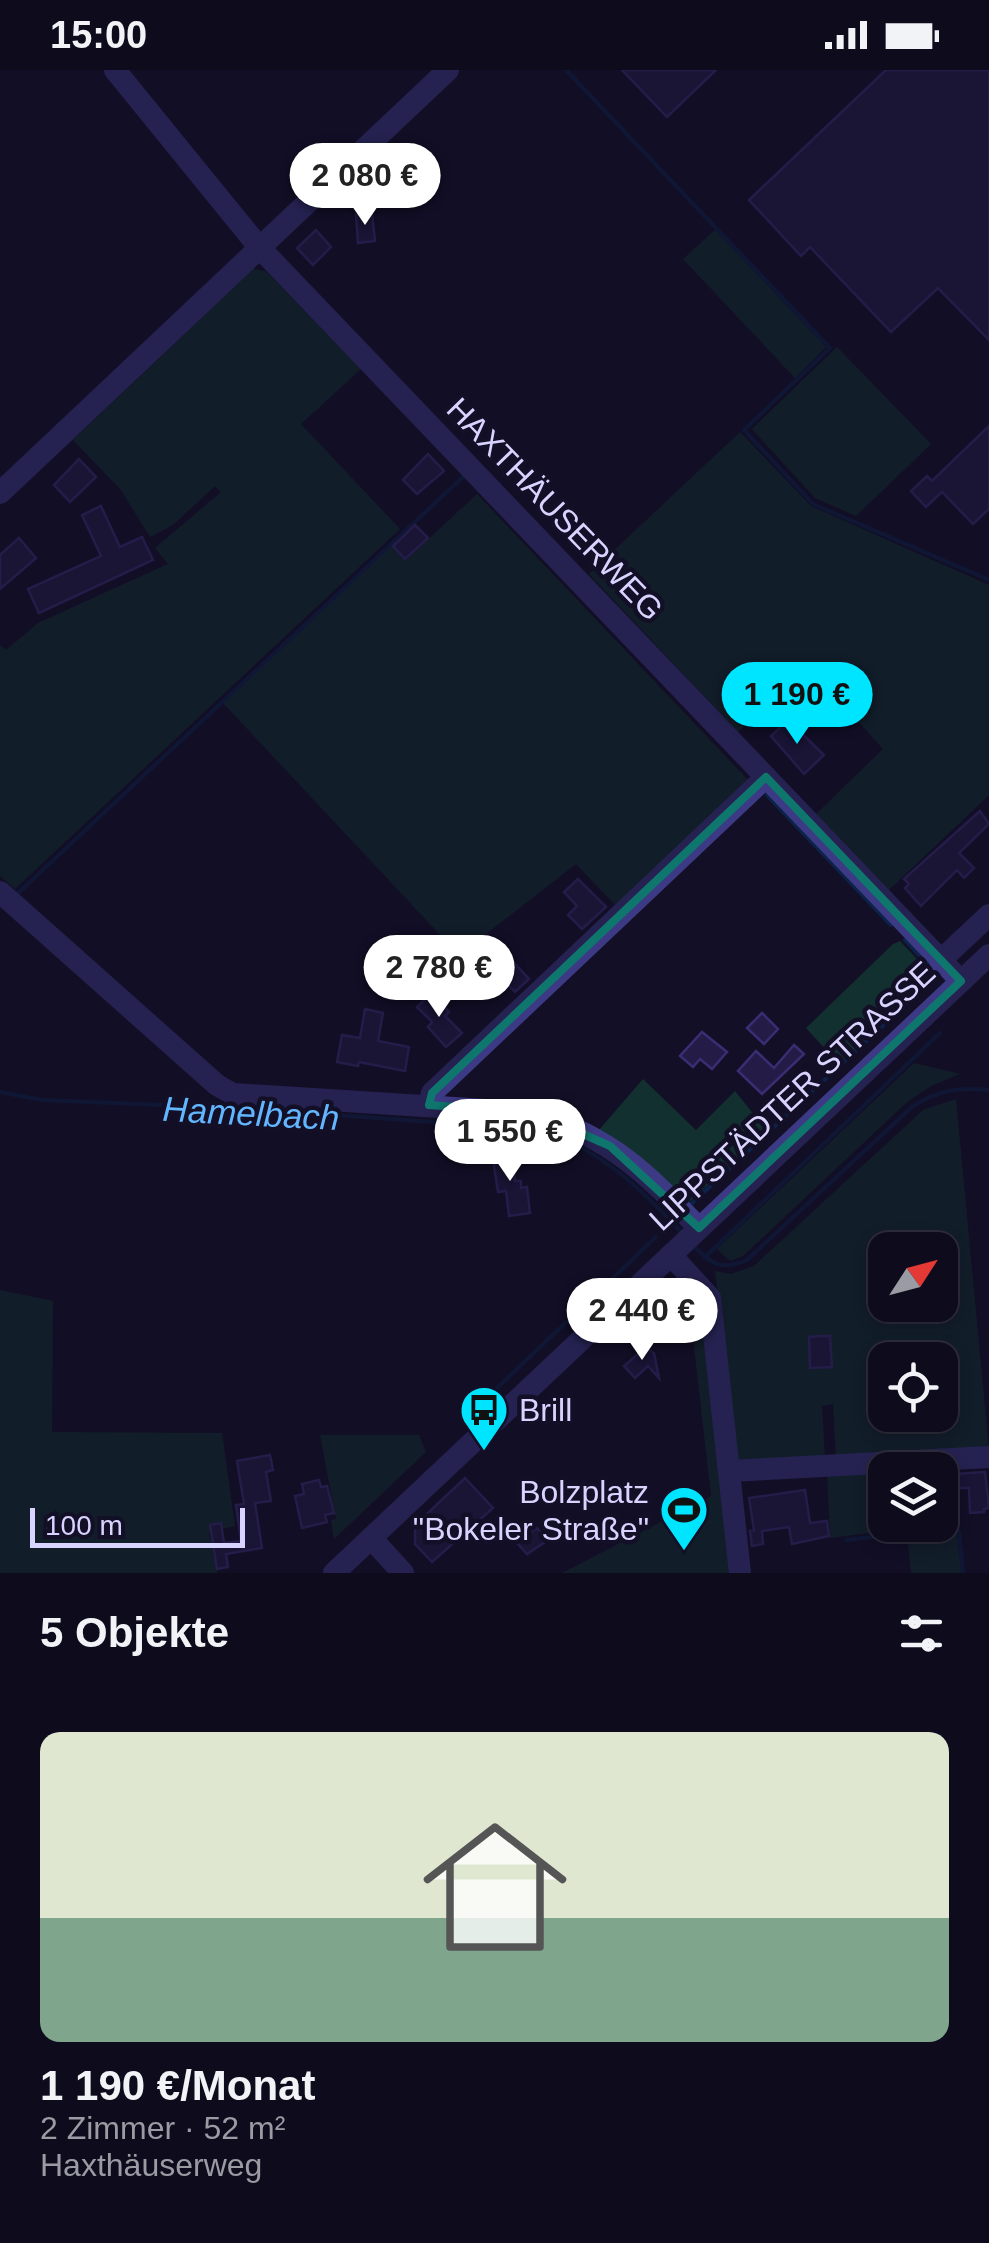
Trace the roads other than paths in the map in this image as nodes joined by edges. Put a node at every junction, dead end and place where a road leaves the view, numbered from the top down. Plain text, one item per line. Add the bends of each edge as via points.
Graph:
1 (116, 70) edge
2 (448, 70) edge
3 (260, 247) junction
4 (0, 493) edge
5 (766, 777) junction
6 (0, 892) edge
7 (989, 915) edge
8 (989, 955) edge
9 (940, 961) junction
10 (961, 982) junction
11 (429, 1105) junction
12 (687, 1240) junction
13 (989, 1457) edge
14 (730, 1471) junction
15 (371, 1538) junction
16 (334, 1573) edge
17 (403, 1573) edge
18 (740, 1573) edge

1 - 3 street, HAXTHÄUSERWEG
2 - 3 street
3 - 4 street
3 - 5 street, HAXTHÄUSERWEG
5 - 9 street, HAXTHÄUSERWEG
5 - 11 street via 432,1093
6 - 11 street via 233,1094
7 - 9 street
8 - 10 street, LIPPSTÄDTER STRASSE
9 - 10 street, HAXTHÄUSERWEG
10 - 12 street, LIPPSTÄDTER STRASSE
11 - 12 street via 535,1113 578,1128 628,1160
12 - 14 street via 710,1298
12 - 15 street, LIPPSTÄDTER STRASSE
13 - 14 street
14 - 18 street
15 - 16 street, LIPPSTÄDTER STRASSE
15 - 17 street

